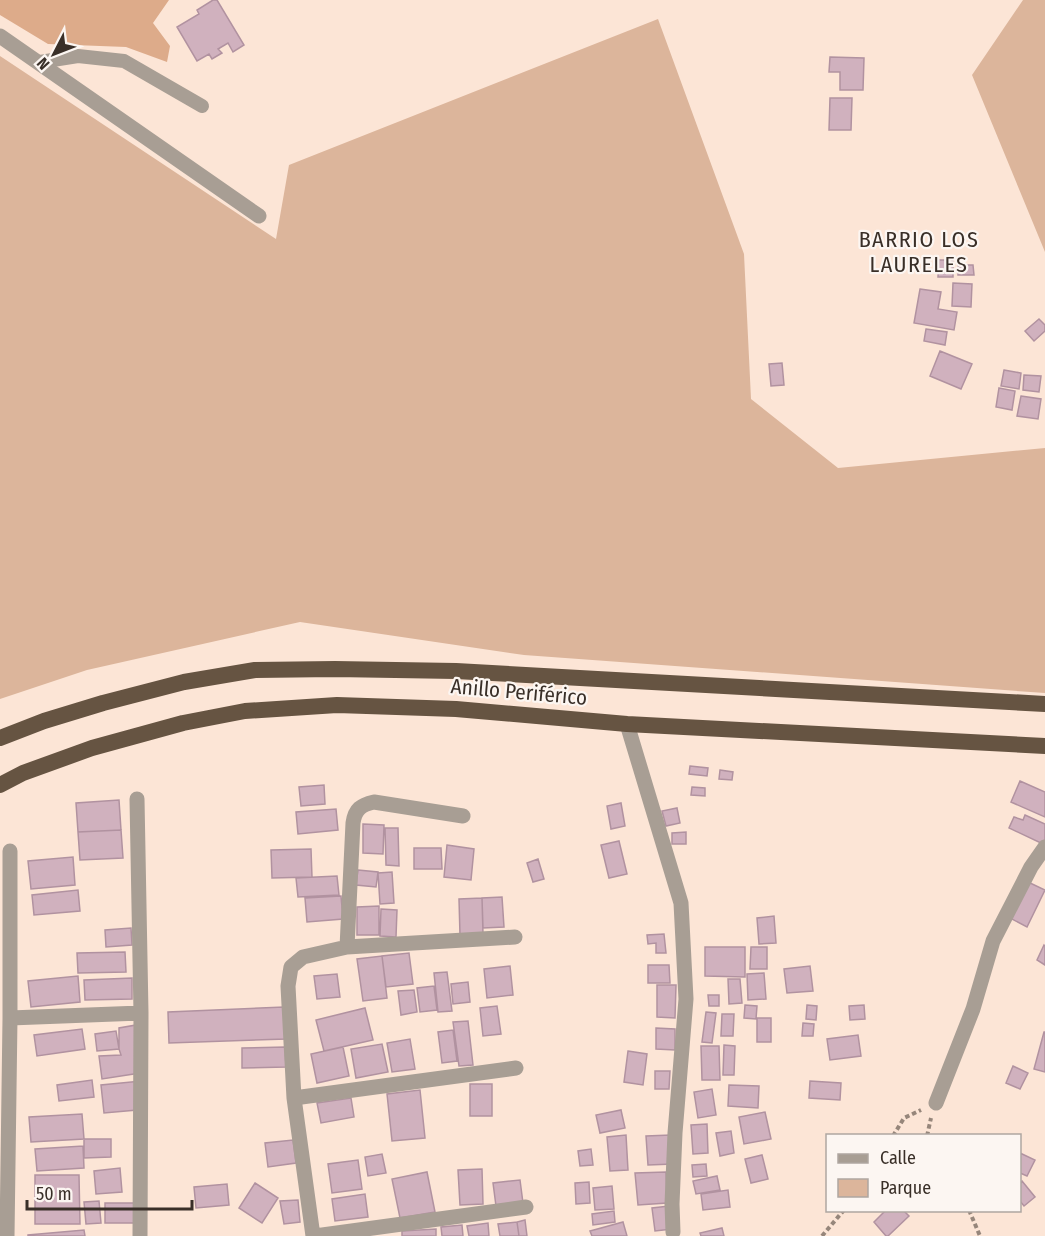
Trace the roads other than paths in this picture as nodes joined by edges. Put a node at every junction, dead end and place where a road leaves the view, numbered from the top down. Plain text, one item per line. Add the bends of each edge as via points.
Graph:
1 (0, 36) edge
2 (40, 62) junction
3 (202, 106) dead end
4 (259, 216) dead end
5 (1045, 704) edge
6 (627, 724) junction
7 (0, 738) edge
8 (1045, 746) edge
9 (0, 785) edge
10 (137, 799) dead end
11 (463, 816) dead end
12 (1045, 847) edge
13 (10, 851) dead end
14 (516, 937) dead end
15 (347, 947) junction
16 (141, 1013) junction
17 (10, 1018) junction
18 (516, 1068) dead end
19 (294, 1098) junction
20 (936, 1103) road end
21 (526, 1207) dead end
22 (673, 1232) dead end
23 (7, 1236) edge
24 (140, 1236) edge
25 (314, 1236) edge

1 - 2 street
2 - 3 lane via 78,56 124,61
2 - 4 street
5 - 7 highway, Anillo Periférico via 456,671 255,670 184,682 103,703
6 - 8 highway, Anillo Periférico
6 - 9 highway, Anillo Periférico via 456,709 348,705 245,711 92,748
6 - 22 street via 681,903 686,999 675,1133
10 - 16 street
11 - 15 street via 374,802 358,809 353,823
12 - 20 street via 993,941 972,1010
13 - 17 street
14 - 15 street
15 - 19 street via 303,957 291,967 288,986
16 - 17 street
16 - 24 street
17 - 23 street
18 - 19 street
19 - 25 street
21 - 25 street

